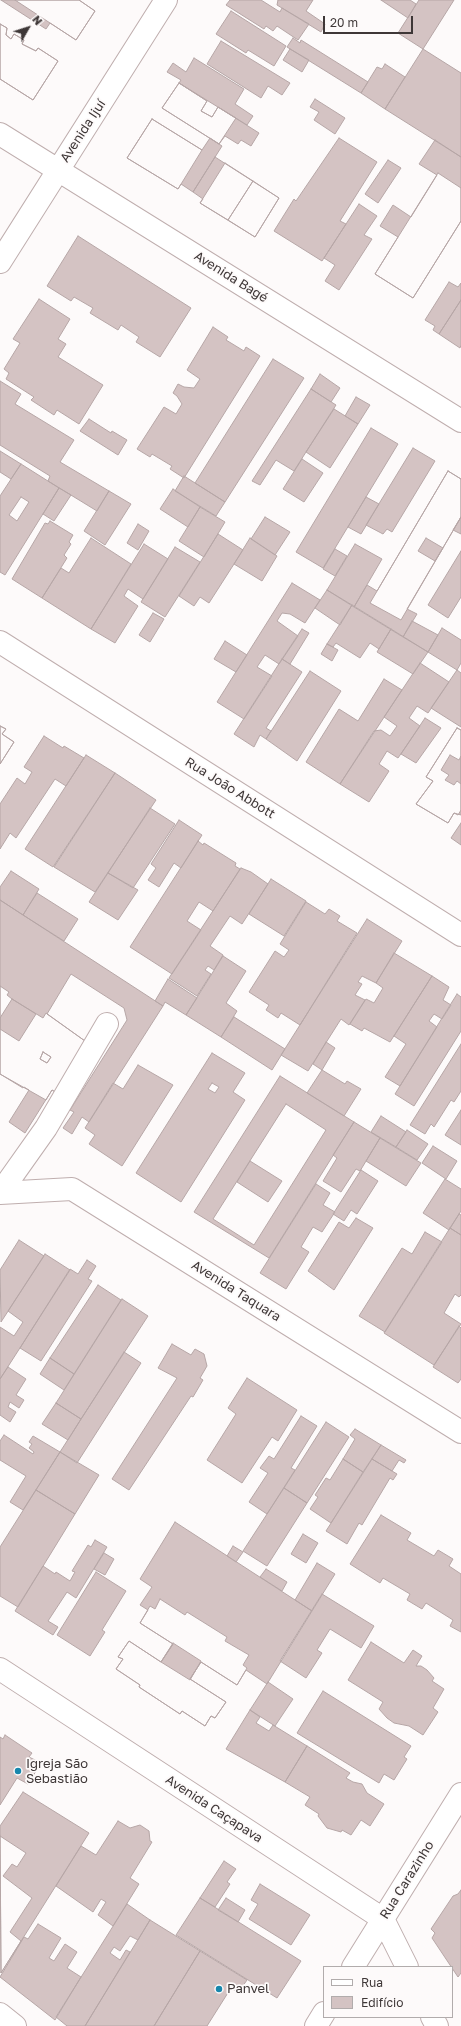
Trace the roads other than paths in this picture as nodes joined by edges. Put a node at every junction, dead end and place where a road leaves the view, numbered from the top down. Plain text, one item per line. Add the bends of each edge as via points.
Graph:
1 (166, 0) edge
2 (0, 134) edge
3 (59, 170) junction
4 (0, 262) edge
5 (461, 421) edge
6 (0, 642) edge
7 (461, 934) edge
8 (107, 1024) dead end
9 (0, 1193) edge
10 (461, 1432) edge
11 (0, 1669) edge
12 (461, 1794) edge
13 (383, 1919) junction
14 (353, 1966) edge
15 (406, 1966) edge
16 (0, 2014) edge
17 (323, 2015) edge
18 (15, 2026) edge
19 (316, 2026) edge

1 - 3 street, Avenida Ijuí
2 - 3 street, Avenida Bagé
3 - 4 street, Avenida Ijuí
3 - 5 street, Avenida Bagé
6 - 7 street, Rua João Abbott
8 - 9 street via 46,1128
9 - 10 street, Avenida Taquara via 72,1189
11 - 13 street, Avenida Caçapava
12 - 13 street, Rua Carazinho
13 - 14 street, Rua Carazinho
13 - 15 street
16 - 18 street
17 - 19 street

